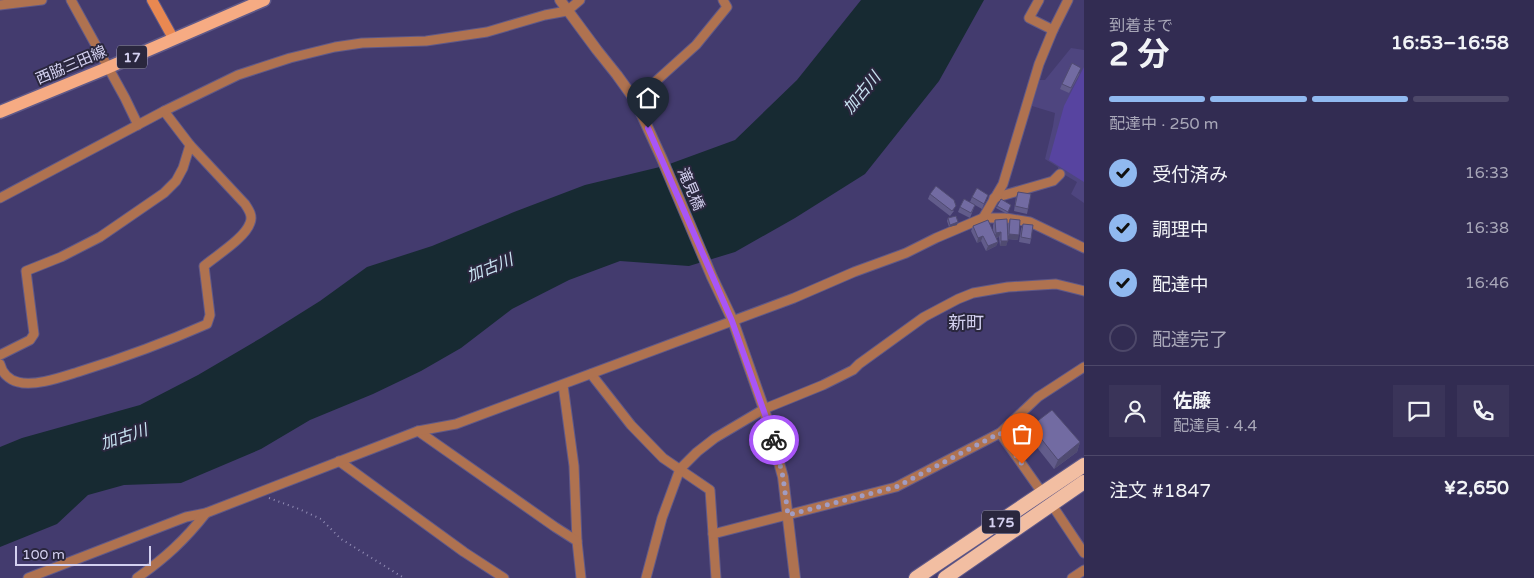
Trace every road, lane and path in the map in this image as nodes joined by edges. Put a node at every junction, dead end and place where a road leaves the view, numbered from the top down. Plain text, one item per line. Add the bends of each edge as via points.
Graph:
1 (42, 0) edge
2 (71, 0) edge
3 (152, 0) edge
4 (264, 0) edge
5 (560, 0) edge
6 (580, 0) edge
7 (723, 0) edge
8 (1039, 0) edge
9 (1068, 0) edge
10 (0, 5) edge
11 (567, 10) junction
12 (1053, 30) junction
13 (173, 38) junction
14 (107, 68) junction
15 (634, 100) junction
16 (164, 111) junction
17 (0, 112) edge
18 (138, 125) junction
19 (190, 145) junction
20 (1060, 174) dead end
21 (0, 198) edge
22 (994, 198) junction
23 (983, 218) junction
24 (1084, 248) edge
25 (1084, 291) edge
26 (732, 321) junction
27 (0, 355) edge
28 (0, 364) edge
29 (1084, 367) edge
30 (591, 374) junction
31 (564, 385) junction
32 (764, 409) junction
33 (418, 431) junction
34 (1000, 433) junction
35 (339, 461) junction
36 (1084, 465) edge
37 (680, 469) junction
38 (1084, 482) edge
39 (255, 493) junction
40 (1043, 494) junction
41 (1052, 505) junction
42 (206, 512) junction
43 (788, 515) junction
44 (714, 534) junction
45 (577, 541) junction
46 (1084, 553) edge
47 (1084, 570) edge
48 (28, 578) edge
49 (137, 578) edge
50 (404, 578) edge
51 (504, 578) edge
52 (582, 578) edge
53 (646, 578) edge
54 (716, 578) edge
55 (796, 578) edge
56 (916, 578) edge
57 (945, 578) edge
58 (1072, 578) edge

1 - 10 street
2 - 14 street
3 - 13 main road
4 - 13 main road, 西脇三田線 / 17
5 - 11 street, 滝見橋
6 - 11 street
7 - 15 street via 727,7 696,45
8 - 12 street via 1029,18
9 - 12 street
11 - 15 street, 滝見橋
11 - 16 street via 487,32 426,40 362,43 290,58 238,75
12 - 22 street via 1028,96 1003,184
13 - 14 main road, 西脇三田線 / 17
14 - 17 main road, 西脇三田線 / 17
14 - 18 street
15 - 26 street, 滝見橋
16 - 18 street
16 - 19 street
18 - 21 street
19 - 27 street via 176,181 164,193 100,237 26,272 34,334 30,340
19 - 28 street via 245,204 251,221 244,234 204,266 210,315 207,324 127,357 33,383 18,382 6,376
20 - 22 street via 1053,181
22 - 23 street
23 - 24 street via 1030,222
23 - 26 street via 906,253
25 - 32 street via 1056,284 972,293 924,317 853,370
26 - 30 street
26 - 32 street, 滝見橋
29 - 34 street via 1038,396
30 - 31 street
30 - 37 street via 631,425 663,458
31 - 33 street via 456,424
31 - 45 street via 574,466
32 - 37 street via 715,438
32 - 43 street, 滝見橋 via 783,477
33 - 35 street
33 - 45 street
34 - 40 street
34 - 43 street via 896,487
35 - 39 street
35 - 51 street
36 - 40 highway, 175
37 - 44 street via 710,490
37 - 53 street via 662,518
38 - 41 highway, 175
39 - 42 street
39 - 50 path via 321,519 341,538
40 - 56 highway, 175
41 - 46 street
41 - 57 highway, 175
42 - 48 street
42 - 49 street via 160,562
43 - 44 street
43 - 55 street, 滝見橋
44 - 54 street
45 - 52 street
47 - 58 street

